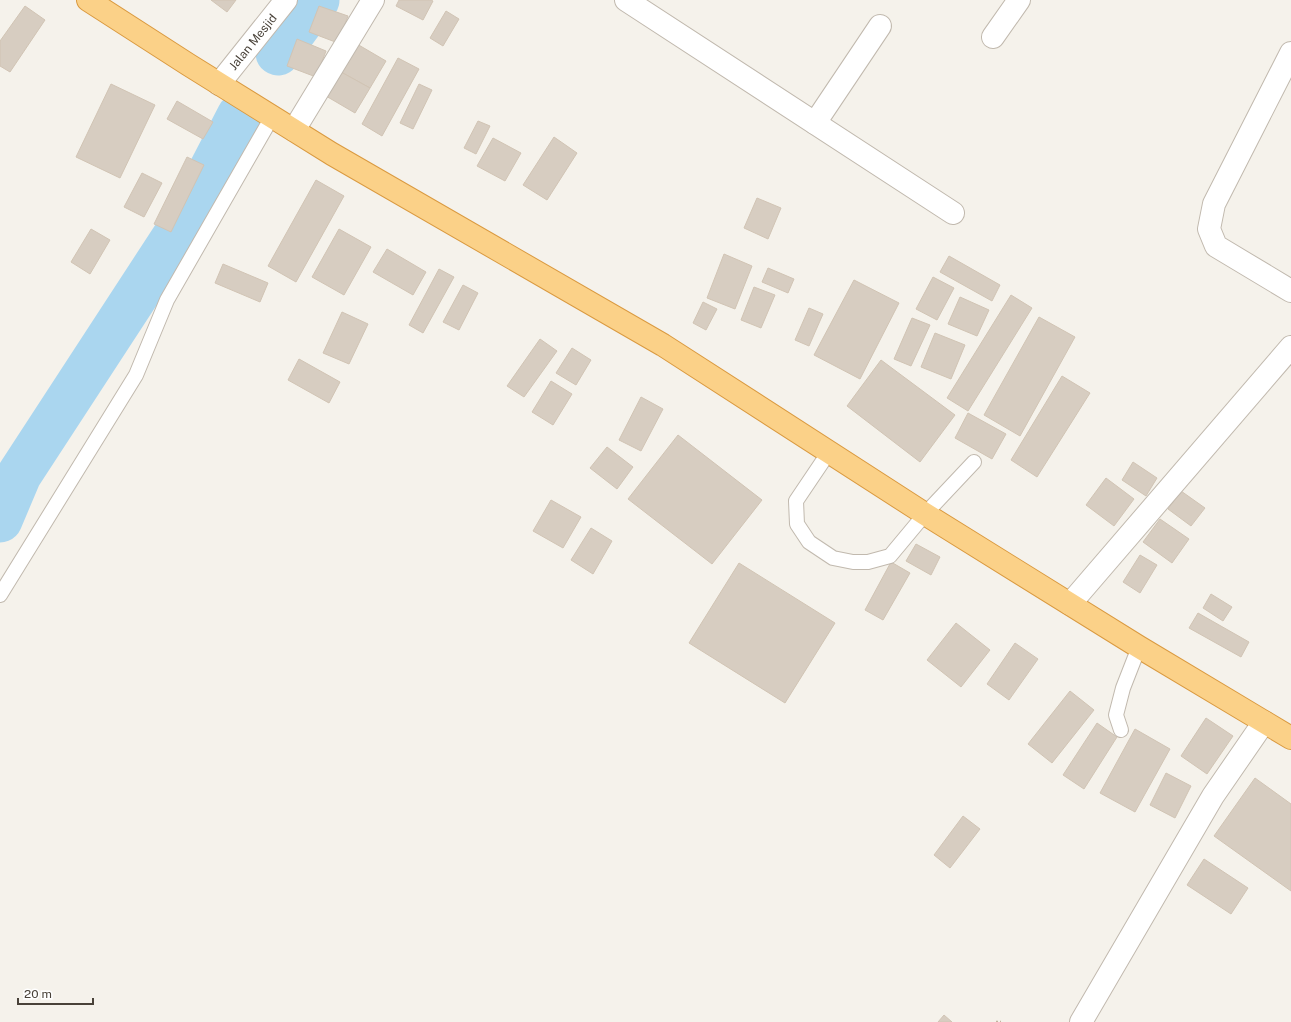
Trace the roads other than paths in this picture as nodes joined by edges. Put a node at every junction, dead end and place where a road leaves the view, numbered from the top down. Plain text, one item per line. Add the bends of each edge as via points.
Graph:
1 (88, 0) edge
2 (286, 0) edge
3 (373, 0) edge
4 (626, 0) edge
5 (1019, 0) edge
6 (880, 26) dead end
7 (993, 37) dead end
8 (1291, 53) edge
9 (226, 88) junction
10 (268, 114) junction
11 (815, 123) junction
12 (294, 130) junction
13 (953, 213) dead end
14 (1291, 291) edge
15 (1291, 347) edge
16 (829, 452) junction
17 (974, 462) dead end
18 (926, 514) junction
19 (0, 595) edge
20 (1070, 604) junction
21 (1139, 647) junction
22 (1264, 722) junction
23 (1121, 730) dead end
24 (1291, 738) edge
25 (1081, 1022) edge

1 - 9 highway
2 - 9 street, Jalan Mesjid
3 - 12 street
4 - 11 street
5 - 7 street
6 - 11 street
8 - 14 street via 1214,204 1209,229 1216,246
9 - 10 highway
10 - 12 highway
10 - 19 lane via 167,300 136,376
11 - 13 street
12 - 16 highway via 663,345
15 - 20 street
16 - 18 highway
16 - 18 lane via 796,501 797,524 809,542 833,558 868,562 890,556
17 - 18 lane
18 - 20 highway
20 - 21 highway
21 - 22 highway
21 - 23 lane via 1123,688 1116,715
22 - 24 highway
22 - 25 street via 1213,796

